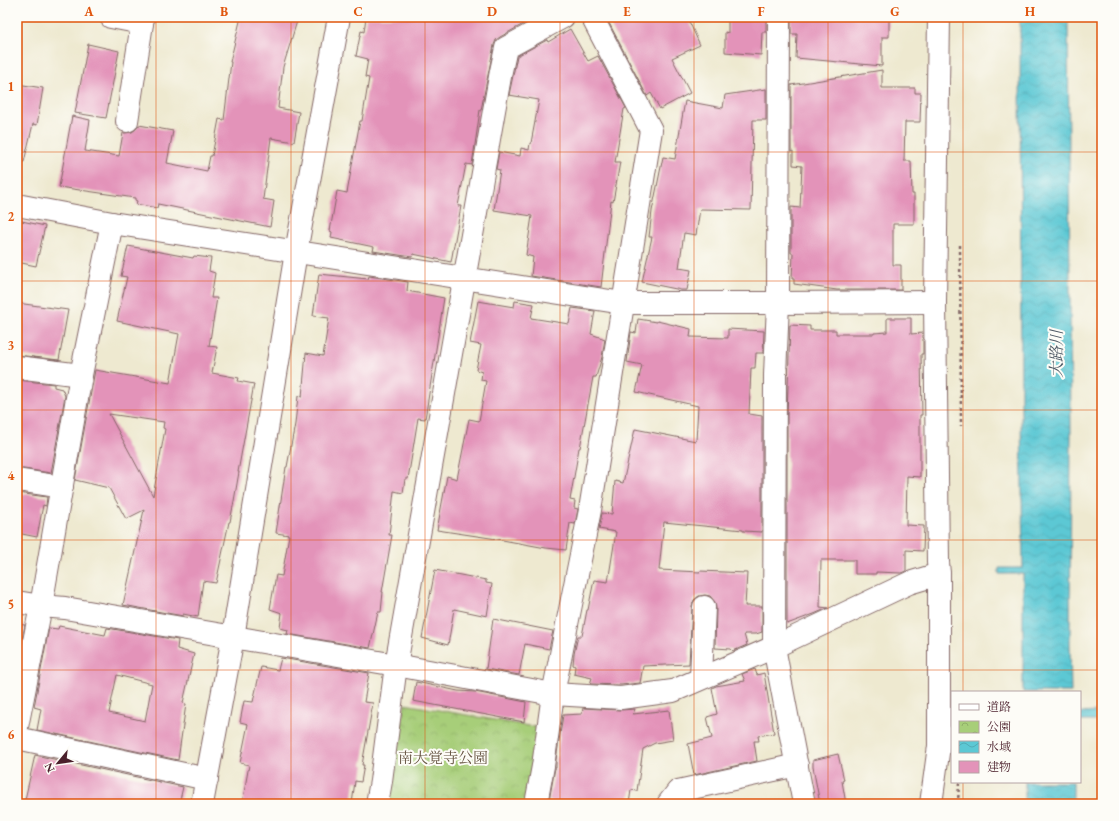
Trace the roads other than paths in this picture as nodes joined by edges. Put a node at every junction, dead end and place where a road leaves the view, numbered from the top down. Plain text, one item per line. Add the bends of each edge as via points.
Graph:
1 (111, 17) edge
2 (339, 17) edge
3 (564, 17) edge
4 (592, 17) edge
5 (779, 17) edge
6 (939, 17) edge
7 (143, 20) edge
8 (127, 121) dead end
9 (17, 205) edge
10 (112, 223) junction
11 (296, 252) junction
12 (464, 278) junction
13 (935, 302) junction
14 (623, 303) junction
15 (778, 303) junction
16 (17, 367) edge
17 (81, 375) junction
18 (17, 480) edge
19 (62, 487) junction
20 (939, 574) junction
21 (17, 602) edge
22 (42, 606) junction
23 (704, 607) dead end
24 (233, 638) junction
25 (774, 647) junction
26 (396, 665) junction
27 (701, 678) junction
28 (553, 694) junction
29 (17, 727) edge
30 (17, 738) edge
31 (797, 765) junction
32 (207, 779) junction
33 (202, 804) edge
34 (377, 804) edge
35 (536, 804) edge
36 (668, 804) edge
37 (804, 804) edge
38 (931, 804) edge

1 - 7 street
2 - 11 street
3 - 12 street via 506,48
4 - 14 street via 651,130
5 - 15 street
6 - 13 street
7 - 8 street
9 - 10 street
10 - 11 street
10 - 17 street
11 - 12 street
11 - 24 street
12 - 14 street
12 - 26 street
13 - 15 street
13 - 20 street
14 - 15 street
14 - 28 street via 590,510
15 - 25 street via 775,375
16 - 17 street
17 - 19 street
18 - 19 street
19 - 22 street
20 - 25 street via 909,583
20 - 38 street via 939,746
21 - 22 street
22 - 24 street
22 - 29 street
23 - 27 street
24 - 26 street
24 - 32 street
25 - 27 street
25 - 31 street
26 - 28 street
26 - 34 street
27 - 28 street via 673,691 621,698
28 - 35 street
30 - 32 street
31 - 36 street via 678,791
31 - 37 street
32 - 33 street

